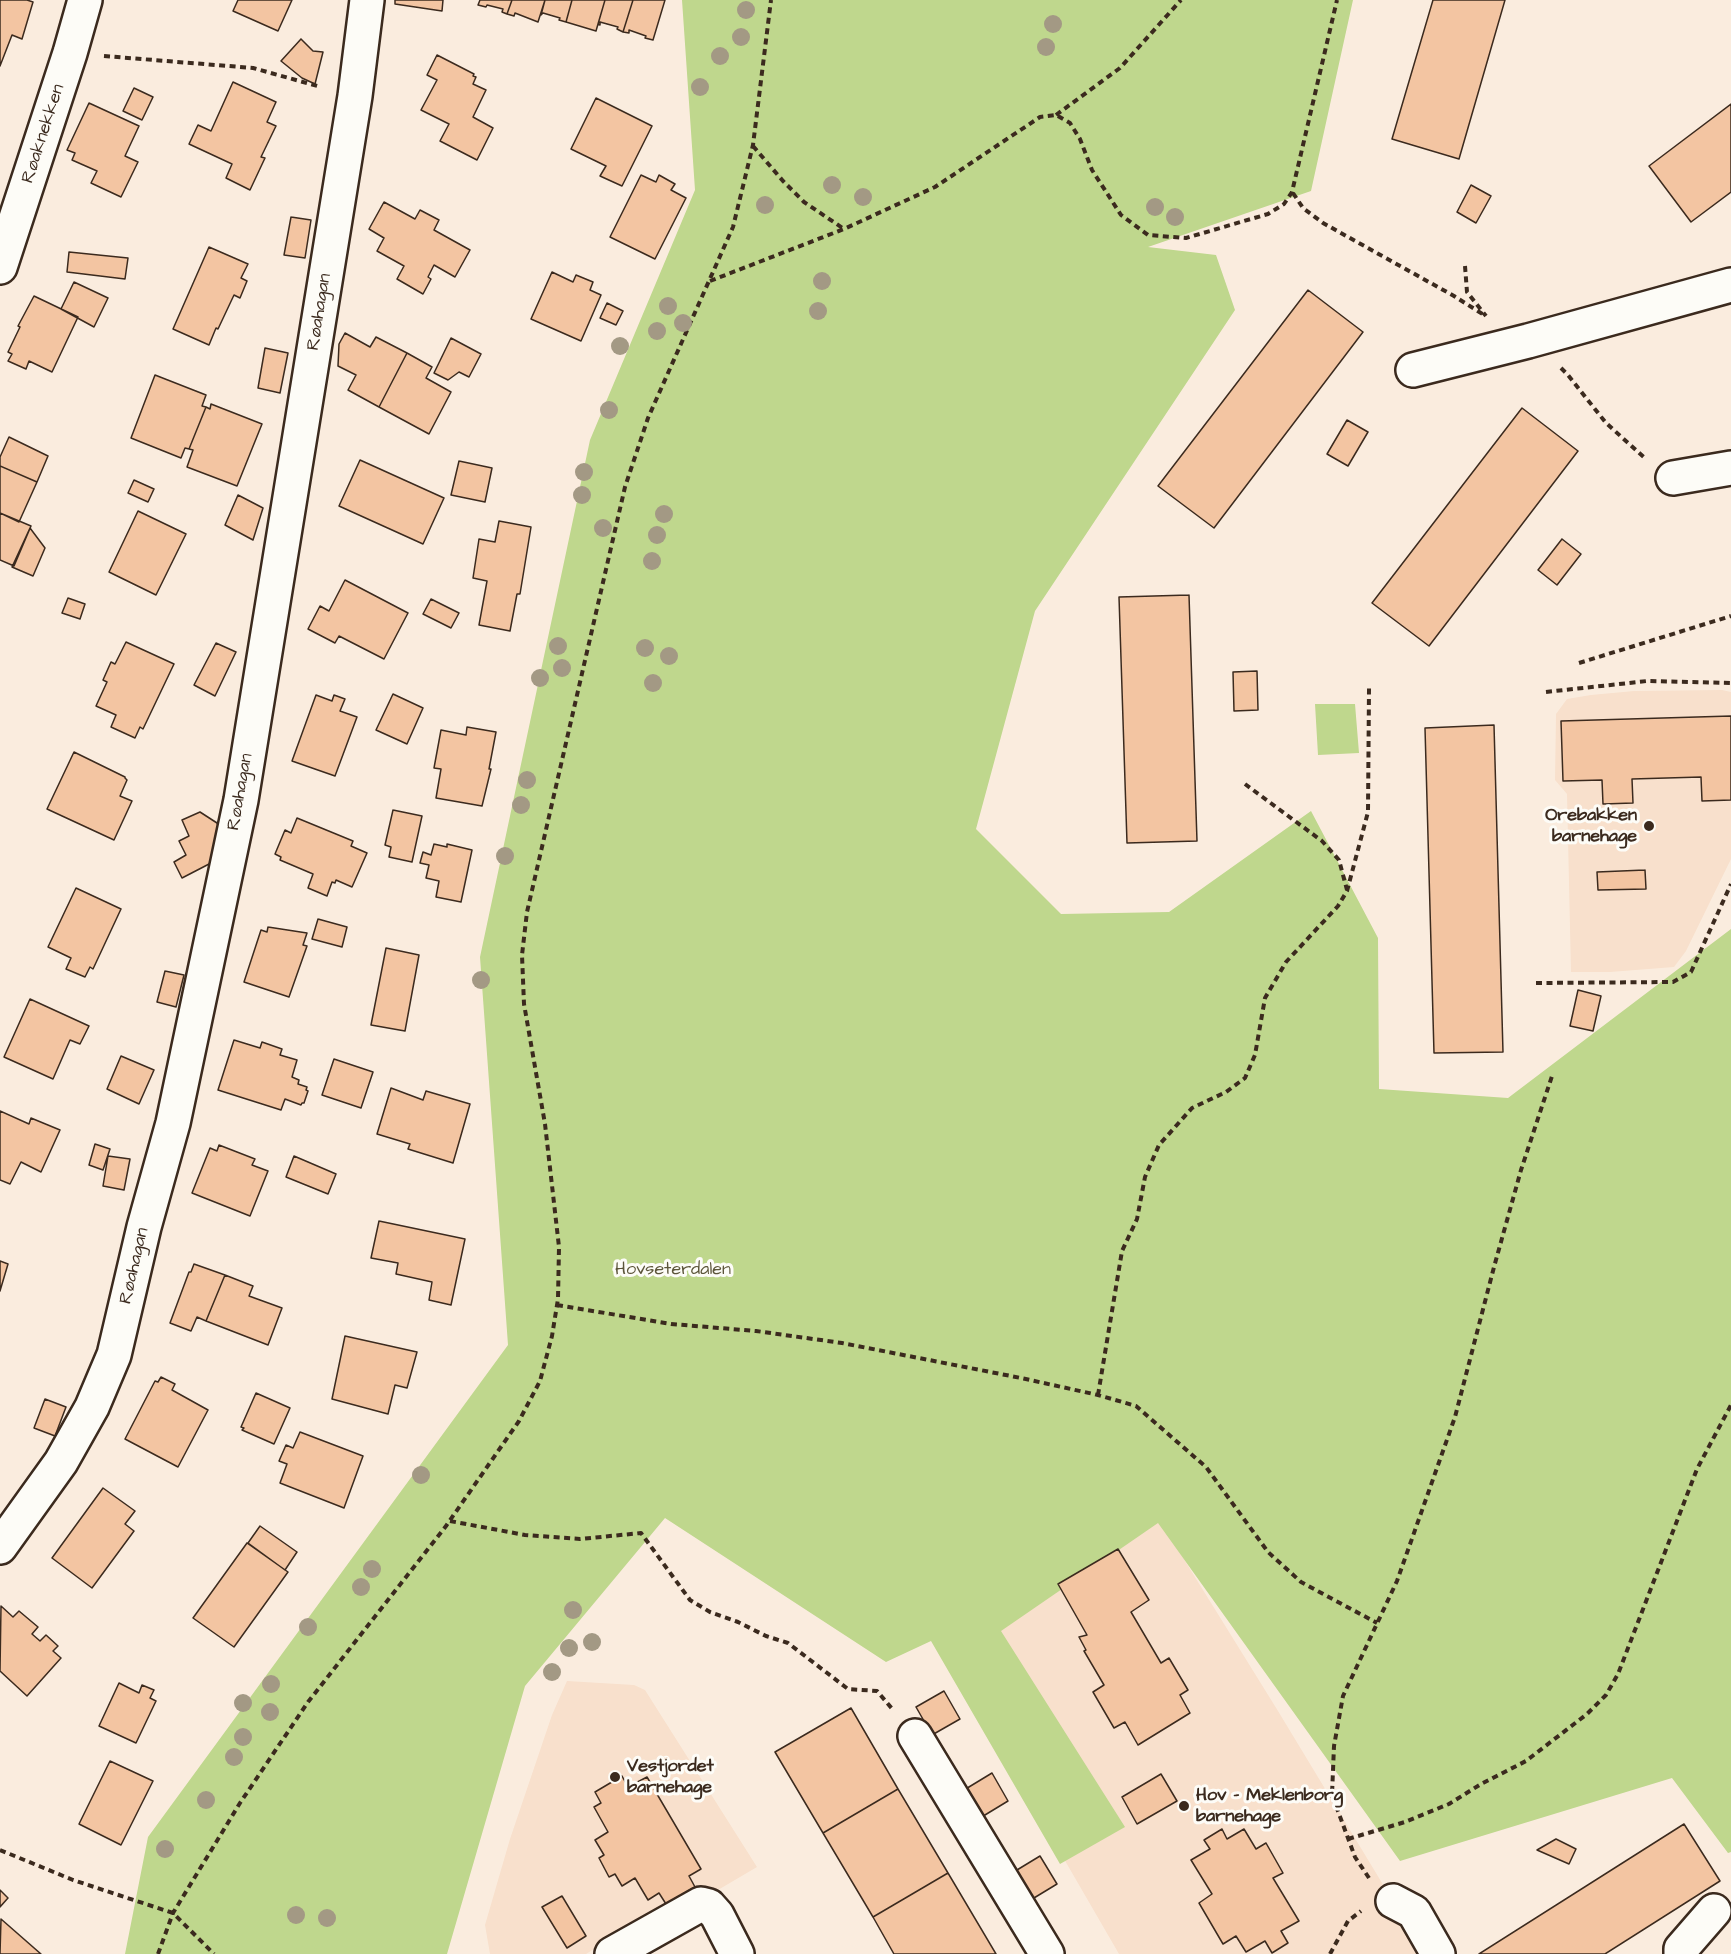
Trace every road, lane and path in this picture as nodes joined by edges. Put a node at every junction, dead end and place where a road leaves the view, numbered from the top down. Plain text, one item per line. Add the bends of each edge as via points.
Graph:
1 (85, 0) edge
2 (367, 0) edge
3 (771, 0) edge
4 (1180, 0) edge
5 (1337, 0) edge
6 (70, 53) junction
7 (312, 85) dead end
8 (1056, 115) junction
9 (753, 145) junction
10 (1292, 192) junction
11 (844, 230) junction
12 (1465, 266) dead end
13 (0, 267) edge
14 (710, 281) junction
15 (1731, 285) edge
16 (1528, 341) junction
17 (1413, 370) dead end
18 (1731, 468) edge
19 (1673, 478) joint
20 (1731, 616) edge
21 (1580, 663) dead end
22 (1731, 683) edge
23 (1369, 688) dead end
24 (1546, 692) dead end
25 (1245, 784) dead end
26 (1731, 884) edge
27 (1347, 891) junction
28 (1536, 983) dead end
29 (1553, 1072) dead end
30 (557, 1305) junction
31 (1098, 1395) junction
32 (1731, 1405) edge
33 (450, 1521) junction
34 (0, 1547) edge
35 (1377, 1623) junction
36 (915, 1736) joint
37 (1348, 1839) junction
38 (0, 1850) edge
39 (1393, 1901) junction
40 (1714, 1911) dead end
41 (172, 1913) junction
42 (158, 1954) edge
43 (214, 1954) edge
44 (612, 1954) edge
45 (737, 1954) edge
46 (1047, 1954) edge
47 (1330, 1954) edge
48 (1438, 1954) edge
49 (1681, 1954) edge

1 - 6 street, Røaknekken
2 - 34 street, Røahagan via 241,800 173,1123 110,1365 61,1462
3 - 9 path
4 - 8 path via 1120,68
5 - 10 path
6 - 7 path via 253,68
6 - 13 street, Røaknekken
8 - 10 path via 1070,123 1092,170 1121,215 1148,235 1186,238 1231,226 1268,214 1284,204
8 - 11 path via 1040,117 935,187
9 - 11 path via 804,202
9 - 14 path via 733,227
10 - 12 path via 1303,208 1323,223 1488,318 1467,292
11 - 14 path
14 - 30 path via 648,418 625,487 527,912 522,955 524,1004 545,1124 560,1247
15 - 16 street
16 - 17 street
16 - 19 path via 1568,375 1606,423 1637,453
18 - 19 street
20 - 21 path
22 - 24 path via 1647,681
23 - 27 path via 1368,812
25 - 27 path via 1322,841 1339,860
26 - 28 path via 1691,972 1673,982
27 - 31 path via 1286,962 1265,998 1255,1055 1245,1078 1192,1108 1159,1145 1144,1177 1137,1219 1122,1251
29 - 35 path via 1521,1170 1455,1417 1397,1581
30 - 31 path via 671,1324 756,1330 842,1343
30 - 33 path via 540,1381 519,1421
31 - 35 path via 1136,1406 1206,1467 1268,1552 1301,1582
32 - 37 path via 1697,1469 1618,1674 1605,1695 1587,1714 1526,1761 1449,1804
33 - 36 path via 536,1536 580,1539 641,1533 690,1600 788,1643 848,1689 877,1691
33 - 41 path via 308,1702
35 - 37 path via 1343,1696 1334,1746 1332,1795
36 - 46 street
37 - 39 path via 1377,1891
38 - 41 path via 73,1880
39 - 47 path via 1368,1906 1348,1921
39 - 48 street via 1414,1912
40 - 49 street via 1681,1949
41 - 42 path
41 - 43 path
44 - 45 street via 701,1904 717,1915

